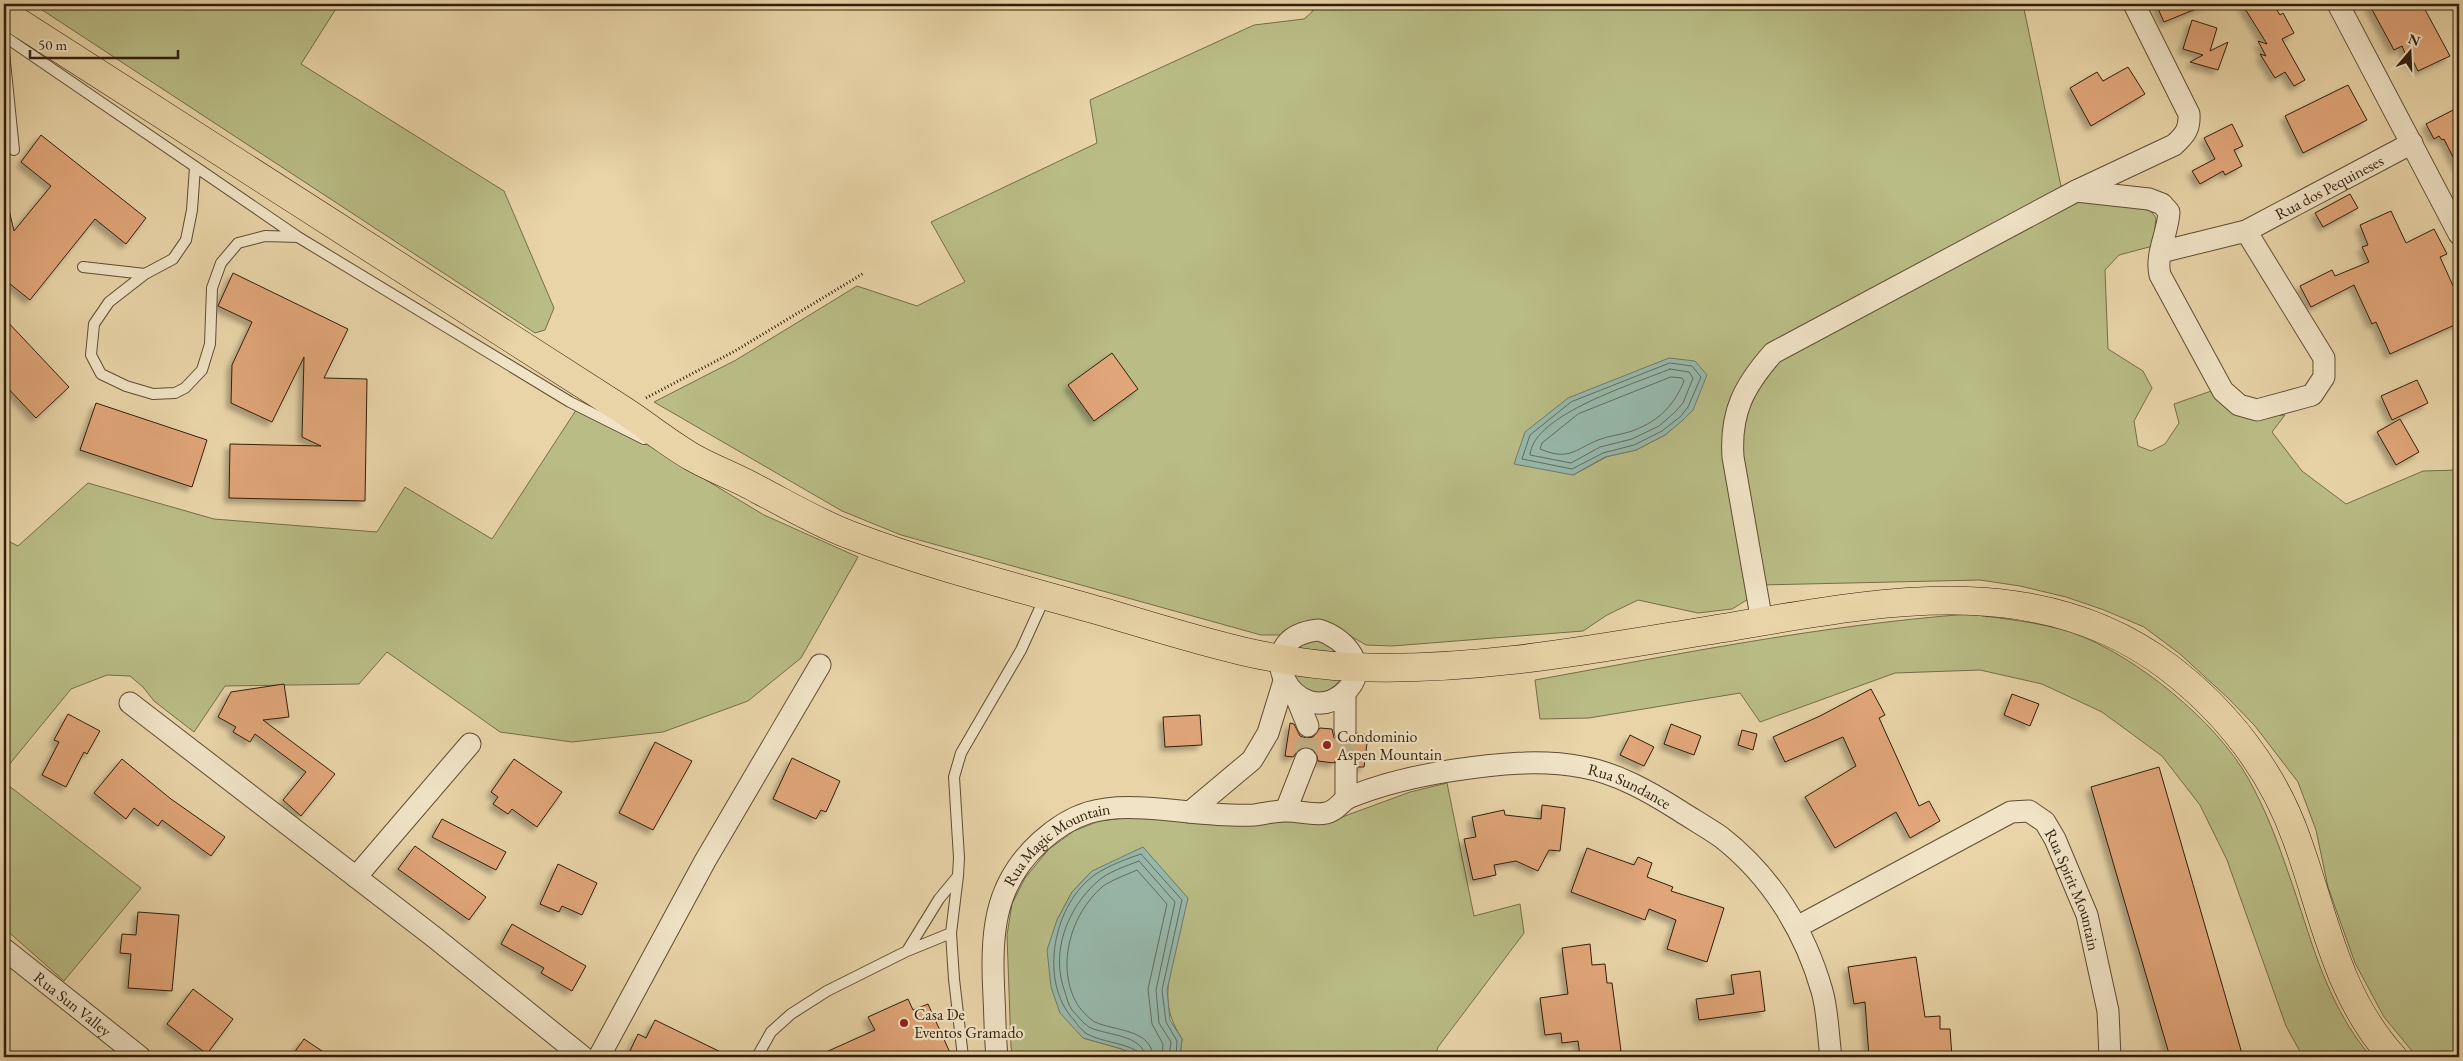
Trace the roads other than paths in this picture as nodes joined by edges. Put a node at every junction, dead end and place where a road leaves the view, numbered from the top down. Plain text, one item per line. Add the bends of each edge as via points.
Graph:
1 (2134, 4) edge
2 (2338, 4) edge
3 (4, 13) edge
4 (4, 36) edge
5 (4, 52) edge
6 (2412, 143) junction
7 (14, 150) dead end
8 (195, 168) junction
9 (2076, 191) junction
10 (2246, 231) junction
11 (2459, 234) edge
12 (298, 237) junction
13 (2161, 252) junction
14 (83, 267) dead end
15 (145, 274) junction
16 (693, 458) junction
17 (1045, 596) junction
18 (1762, 622) junction
19 (820, 665) dead end
20 (1356, 668) junction
21 (1287, 678) junction
22 (1345, 692) junction
23 (130, 703) dead end
24 (1308, 726) tunnel mouth
25 (1346, 731) tunnel mouth
26 (470, 744) dead end
27 (1306, 759) tunnel mouth
28 (1346, 765) tunnel mouth
29 (1346, 798) junction
30 (1286, 810) junction
31 (1190, 812) junction
32 (958, 876) junction
33 (356, 877) junction
34 (1797, 927) junction
35 (951, 933) junction
36 (4, 949) edge
37 (907, 951) junction
38 (140, 1057) edge
39 (583, 1057) edge
40 (599, 1057) edge
41 (757, 1057) edge
42 (963, 1057) edge
43 (997, 1057) edge
44 (1831, 1057) edge
45 (2110, 1057) edge
46 (2392, 1057) edge

1 - 9 street via 2189,114 2190,126 2174,144
2 - 6 street
3 - 16 main road
4 - 8 lane
5 - 7 lane
6 - 10 street, Rua dos Pequineses
6 - 11 street
8 - 12 lane
8 - 15 lane via 186,240 173,258
9 - 13 street via 2149,199 2162,204 2168,212 2168,225
9 - 18 street via 1773,353 1758,370 1746,389 1731,432
10 - 13 street, Rua dos Pequineses
10 - 13 street via 2324,358 2324,377 2312,395 2257,410 2239,405 2223,391 2160,275
12 - 15 lane via 265,236 238,242 220,264 212,288 210,344 202,370 185,388 175,393 153,394 126,386 101,374 92,355 94,324 109,302
12 - 16 lane via 570,402 660,446
14 - 15 lane
16 - 17 main road via 850,535
17 - 21 main road via 1220,646
17 - 32 lane via 1021,650 961,753 954,778
18 - 20 main road via 1562,654 1476,664
18 - 46 main road via 1932,599 2008,602 2083,621 2118,636 2170,668 2230,723 2275,791 2296,835 2338,971 2380,1044
19 - 40 street via 705,861
20 - 21 main road
20 - 22 street
21 - 22 street via 1310,702 1326,702
21 - 24 street
21 - 31 street via 1268,734 1252,760
22 - 25 street
23 - 33 street
26 - 33 street
27 - 30 street
28 - 29 street
29 - 30 street, Rua Sundance via 1338,809 1324,814
29 - 34 street, Rua Sundance via 1459,769 1522,763 1584,767 1617,777 1656,796 1720,837 1750,863 1778,896
30 - 31 street, Rua Magic Mountain via 1252,815
31 - 43 street, Rua Magic Mountain via 1111,808 1087,812 1060,824 1011,874 994,926 991,955
32 - 35 lane
32 - 37 lane via 939,899
33 - 39 street
34 - 44 street, Rua Sundance via 1823,993
34 - 45 street, Rua Spirit Mountain via 2011,812 2029,812 2045,822 2055,839 2087,915 2108,1011
35 - 37 lane
35 - 42 lane
36 - 38 street, Rua Sun Valley
37 - 41 lane via 827,991 790,1014 771,1032

